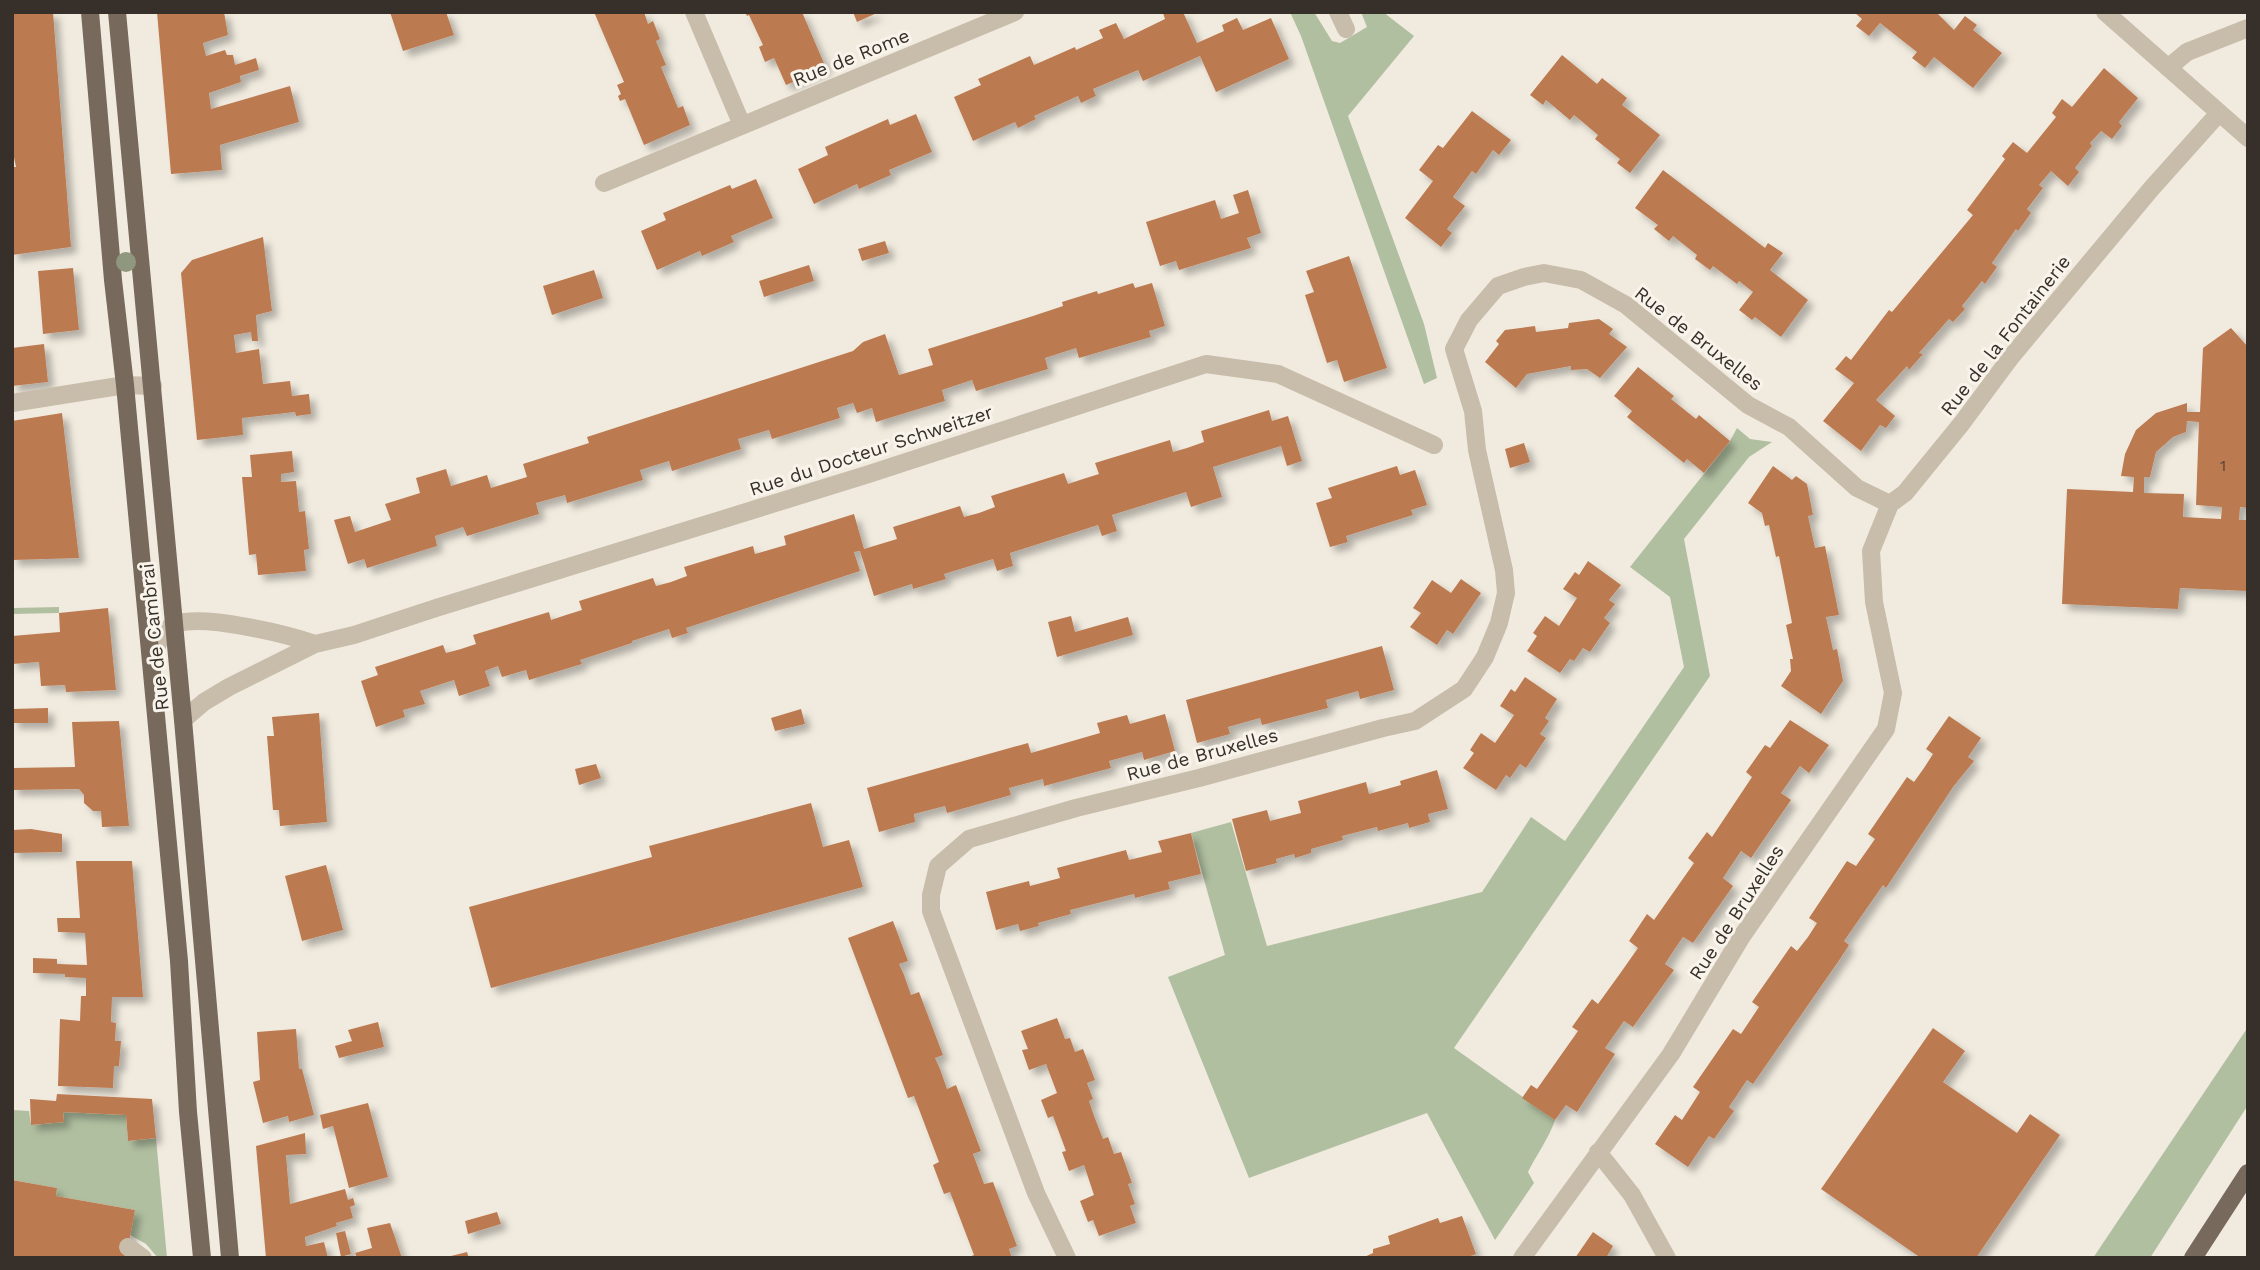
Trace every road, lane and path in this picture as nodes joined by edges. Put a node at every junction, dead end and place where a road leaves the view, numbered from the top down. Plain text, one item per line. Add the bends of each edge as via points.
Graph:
1 (90, 12) edge
2 (117, 12) edge
3 (694, 12) edge
4 (1014, 12) edge
5 (1338, 12) edge
6 (2105, 12) edge
7 (1346, 29) dead end
8 (2248, 29) edge
9 (2168, 68) junction
10 (2220, 113) junction
11 (742, 125) junction
12 (2248, 138) edge
13 (604, 183) dead end
14 (125, 385) junction
15 (153, 386) junction
16 (12, 403) edge
17 (1434, 445) dead end
18 (1890, 504) junction
19 (1874, 602) joint
20 (173, 624) junction
21 (315, 644) junction
22 (152, 666) junction
23 (183, 720) junction
24 (1598, 1152) junction
25 (2248, 1173) edge
26 (128, 1247) dead end
27 (143, 1258) edge
28 (202, 1258) edge
29 (230, 1258) edge
30 (1067, 1258) edge
31 (1522, 1258) edge
32 (1667, 1258) edge
33 (2193, 1258) edge

1 - 14 main road, Rue de Cambrai
2 - 15 main road, Rue de Cambrai
3 - 11 street
4 - 11 street, Rue de Rome
5 - 7 street
6 - 9 street
8 - 9 street via 2187,52
9 - 10 street
10 - 12 street
10 - 18 street, Rue de la Fontainerie via 2020,346 1905,493
11 - 13 street, Rue de Rome
14 - 15 street
14 - 16 street
14 - 22 main road, Rue de Cambrai
15 - 20 main road, Rue de Cambrai
17 - 21 street, Rue du Docteur Schweitzer via 1278,374 1206,364 869,474
18 - 19 street, Rue de la Fontainerie via 1871,551
18 - 30 street, Rue de Bruxelles via 1857,488 1789,427 1748,405 1626,304 1581,280 1544,273 1499,286 1469,320 1454,349 1473,411 1506,593 1490,646 1464,689 1415,721 970,839 939,866 932,911 1036,1193
19 - 24 street, Rue de Bruxelles via 1893,693 1886,729 1742,936 1671,1054
20 - 21 street via 202,620 285,633
20 - 22 street via 157,642
20 - 23 main road, Rue de Cambrai
21 - 23 street, Rue du Docteur Schweitzer via 229,687
22 - 28 main road, Rue de Cambrai
23 - 29 main road, Rue de Cambrai
24 - 31 street, Rue de Bruxelles
24 - 32 street via 1632,1195
25 - 33 main road
26 - 27 street

